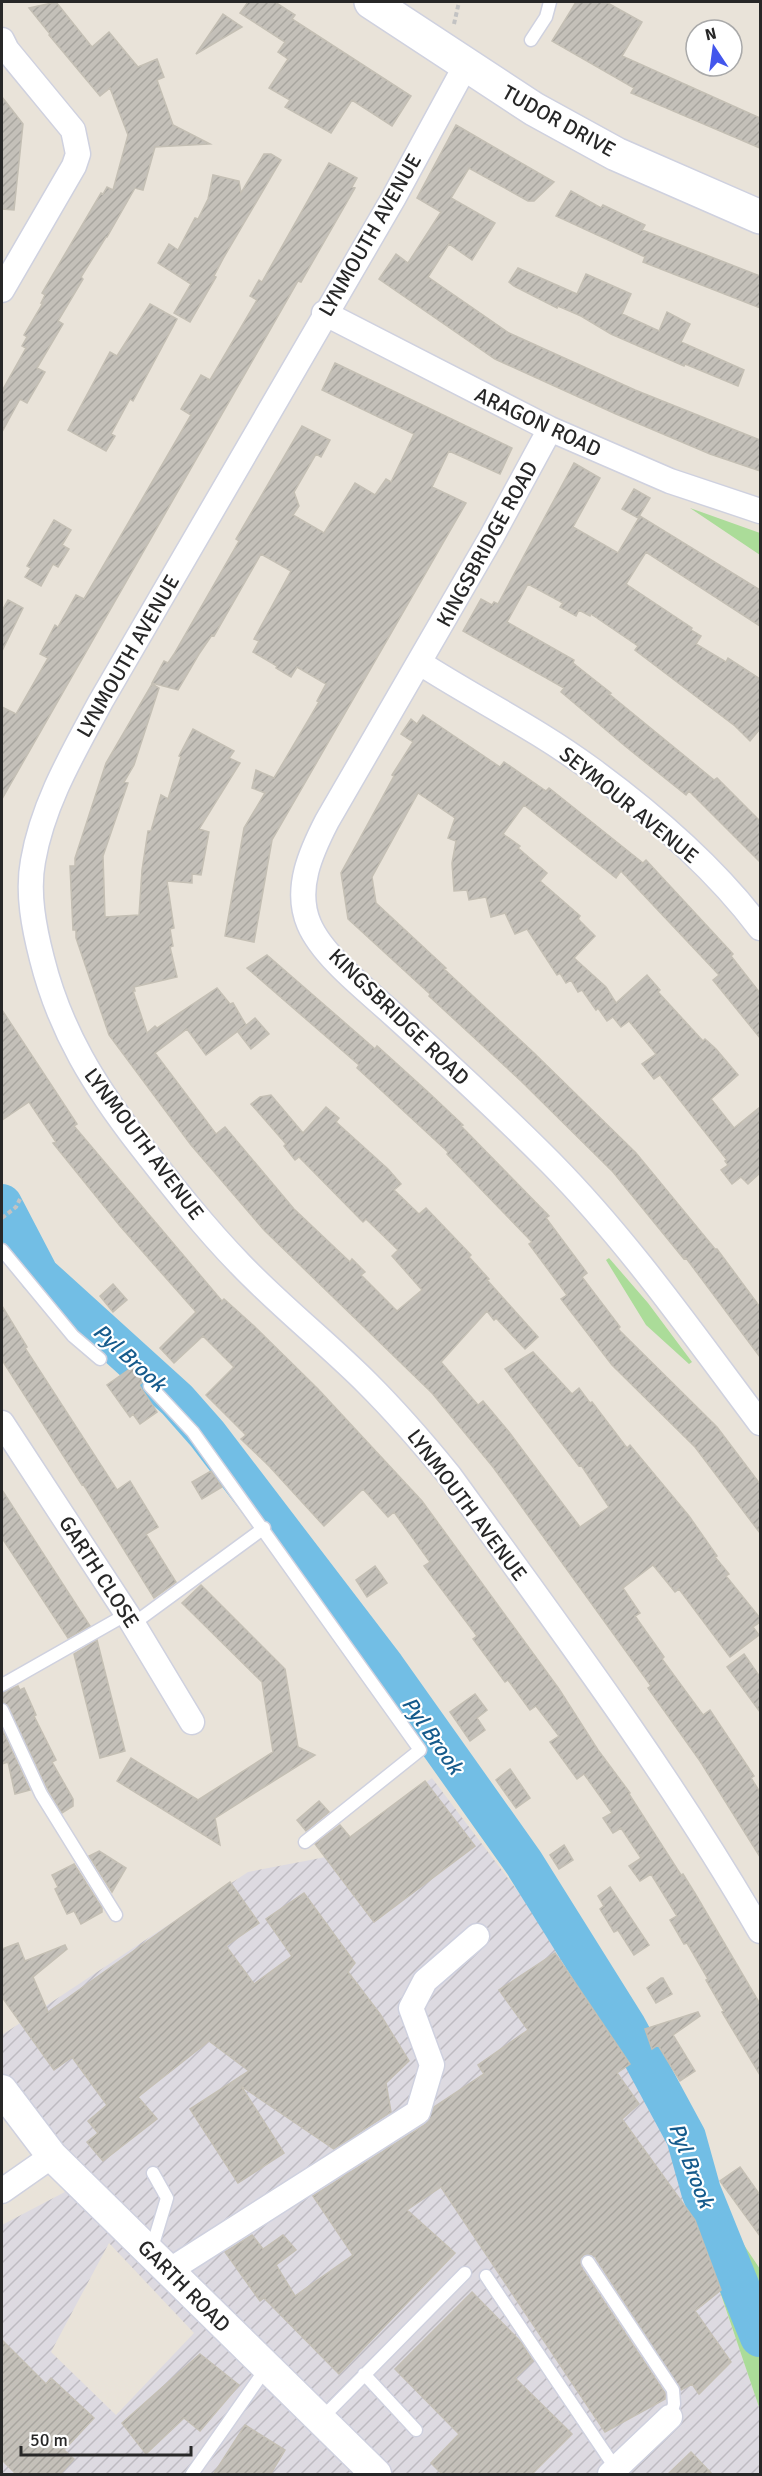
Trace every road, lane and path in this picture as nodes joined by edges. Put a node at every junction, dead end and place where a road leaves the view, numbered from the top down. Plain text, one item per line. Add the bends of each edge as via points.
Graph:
1 (370, 2) edge
2 (459, 2) edge
3 (550, 2) edge
4 (454, 24) dead end
5 (2, 40) edge
6 (531, 40) dead end
7 (466, 65) junction
8 (760, 217) edge
9 (2, 290) edge
10 (324, 314) junction
11 (550, 429) junction
12 (760, 511) edge
13 (420, 663) junction
14 (760, 928) edge
15 (20, 1199) dead end
16 (2, 1218) edge
17 (2, 1250) edge
18 (100, 1359) dead end
19 (150, 1386) dead end
20 (2, 1423) edge
21 (760, 1423) edge
22 (264, 1528) junction
23 (130, 1619) junction
24 (2, 1685) edge
25 (2, 1710) edge
26 (192, 1722) dead end
27 (305, 1842) dead end
28 (116, 1915) dead end
29 (760, 1931) edge
30 (477, 1936) dead end
31 (2, 2090) edge
32 (52, 2156) junction
33 (153, 2173) dead end
34 (2, 2191) edge
35 (160, 2261) junction
36 (588, 2262) dead end
37 (465, 2273) dead end
38 (486, 2276) dead end
39 (267, 2367) junction
40 (364, 2374) junction
41 (670, 2417) joint
42 (320, 2420) junction
43 (416, 2430) dead end
44 (613, 2472) edge
45 (192, 2475) edge
46 (376, 2475) edge

1 - 7 main road, TUDOR DRIVE
2 - 4 path
3 - 6 lane via 546,17
5 - 9 street via 73,130 78,154
7 - 8 main road, TUDOR DRIVE via 534,109 616,154
7 - 10 street, LYNMOUTH AVENUE
10 - 11 street, ARAGON ROAD
10 - 29 street, LYNMOUTH AVENUE via 63,771 32,863 32,908 44,970 68,1033 110,1105 204,1226 367,1383 449,1475 665,1777
11 - 12 street, ARAGON ROAD via 670,481
11 - 13 street, KINGSBRIDGE ROAD
13 - 14 street, SEYMOUR AVENUE via 591,768 689,850
13 - 21 street, KINGSBRIDGE ROAD via 315,846 303,885 309,924 317,939 350,975 503,1116 600,1214
15 - 16 path
17 - 18 lane via 73,1336
19 - 22 lane via 193,1432
20 - 23 street, GARTH CLOSE
22 - 23 lane
22 - 27 lane via 420,1750
23 - 24 lane
23 - 26 street, GARTH CLOSE
25 - 28 lane via 41,1794
30 - 35 street via 425,1981 411,2008 432,2064 418,2112
31 - 32 street, GARTH ROAD
32 - 34 street
32 - 35 street, GARTH ROAD
33 - 35 lane via 167,2198
35 - 39 street, GARTH ROAD
36 - 41 lane via 673,2390
37 - 40 lane
38 - 44 lane
39 - 42 street, GARTH ROAD
39 - 45 lane
40 - 42 lane
40 - 43 lane
41 - 44 street
42 - 46 street, GARTH ROAD

